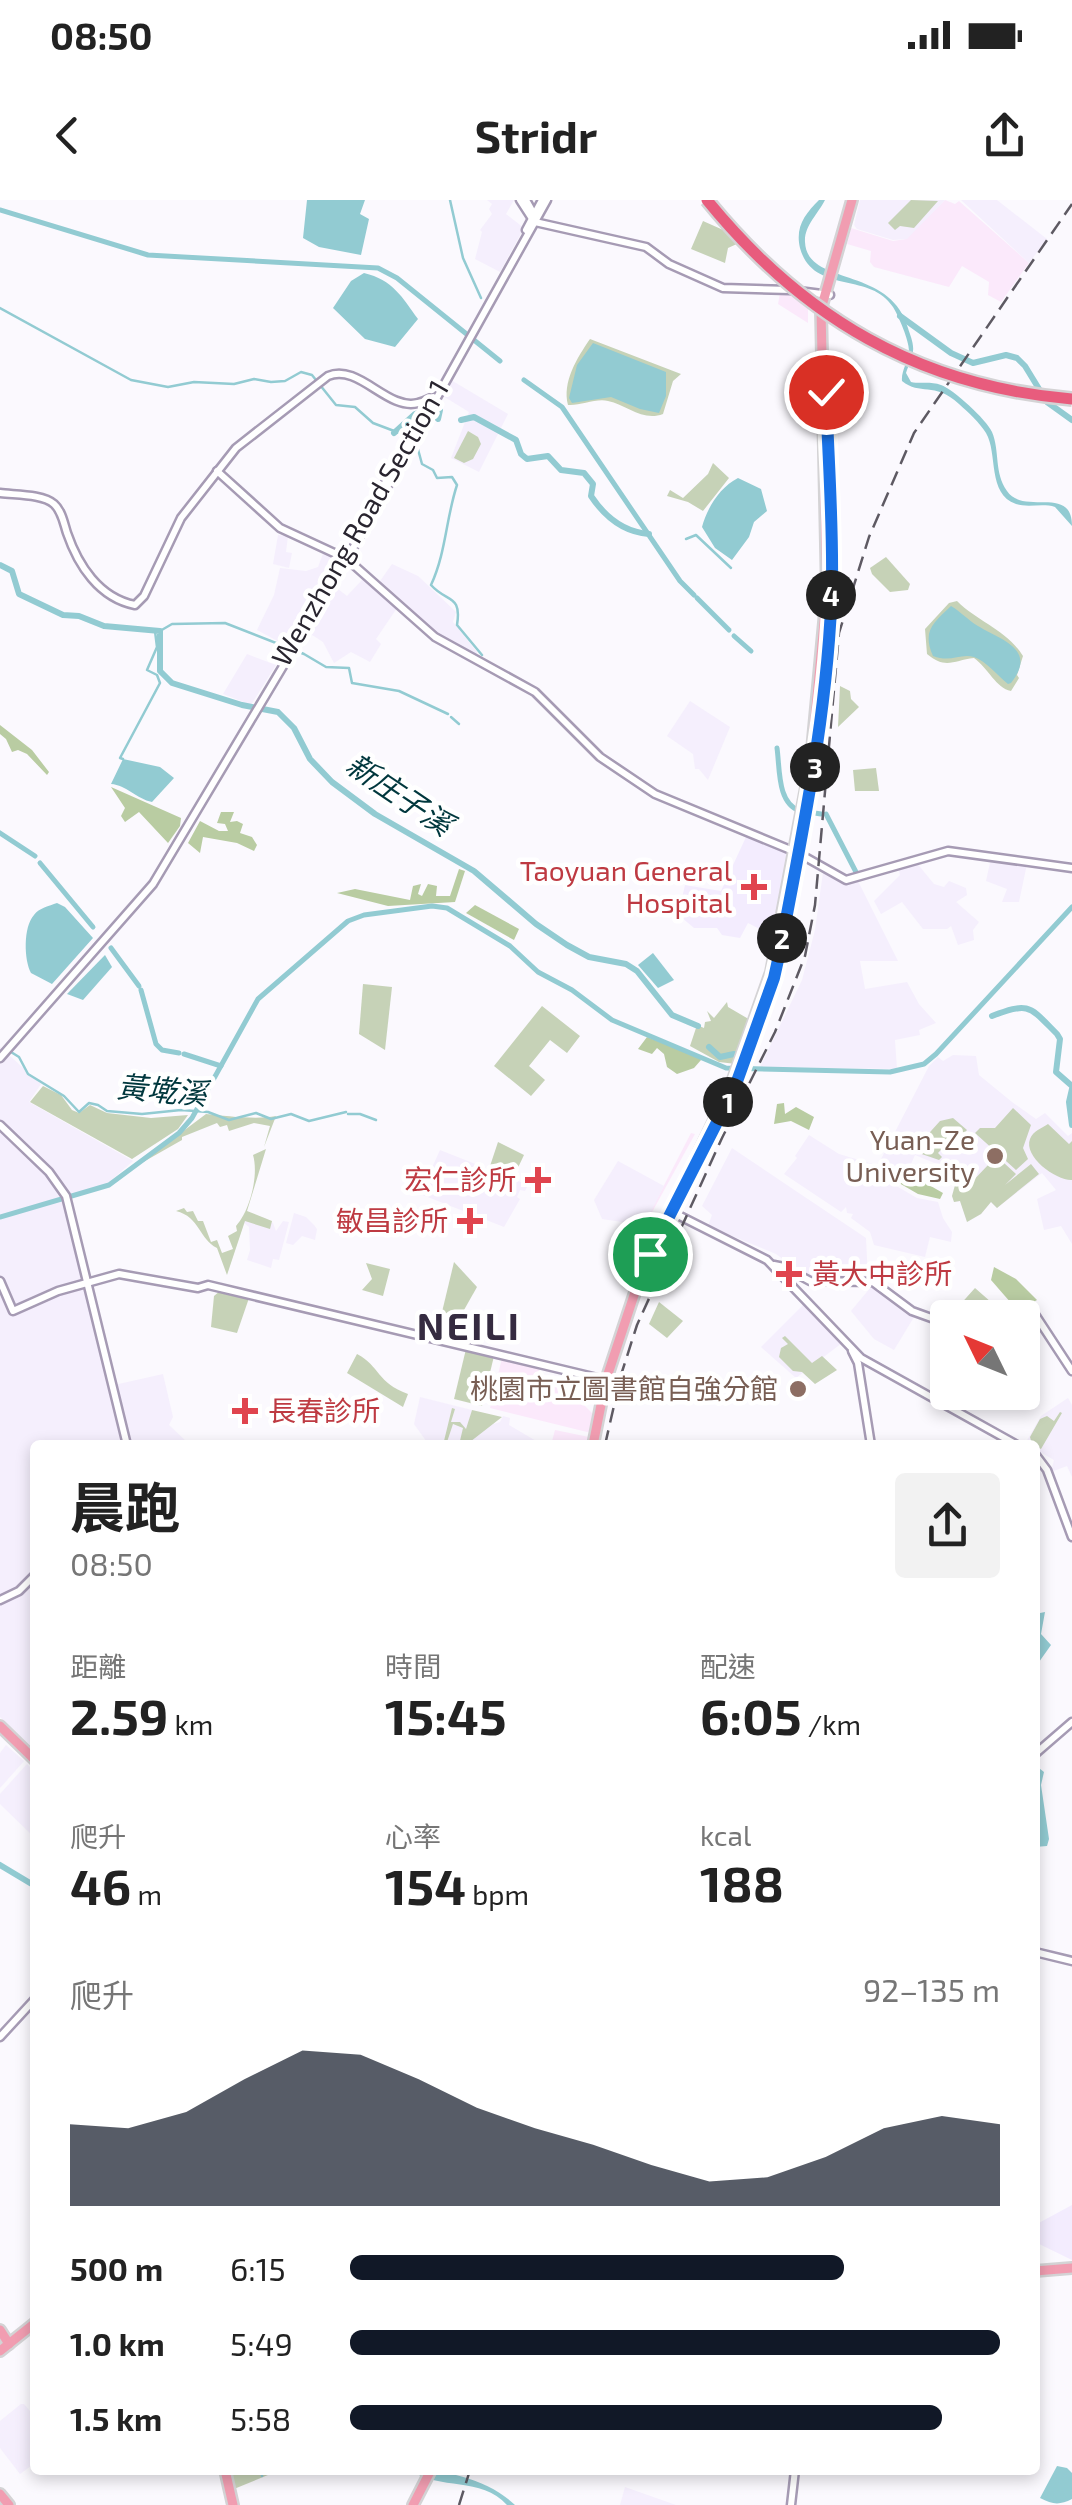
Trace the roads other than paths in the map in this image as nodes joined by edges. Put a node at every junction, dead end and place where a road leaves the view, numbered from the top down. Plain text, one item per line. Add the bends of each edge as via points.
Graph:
1 (523, 200) edge
2 (545, 200) edge
3 (710, 200) edge
4 (853, 200) edge
5 (534, 218) junction
6 (829, 290) junction
7 (1072, 396) edge
8 (433, 400) junction
9 (217, 471) junction
10 (0, 493) edge
11 (346, 558) junction
12 (796, 853) junction
13 (1072, 868) edge
14 (4, 1051) edge
15 (0, 1126) edge
16 (671, 1214) junction
17 (772, 1268) junction
18 (0, 1282) edge
19 (86, 1282) junction
20 (930, 1316) edge
21 (1040, 1323) edge
22 (859, 1359) junction
23 (1072, 1370) edge
24 (608, 1381) junction
25 (125, 1440) edge
26 (596, 1440) edge
27 (872, 1440) edge
28 (1008, 1440) edge
29 (1040, 1461) edge
30 (1072, 1537) edge
31 (30, 1580) edge
32 (0, 1600) edge
33 (1072, 1722) edge
34 (0, 1724) edge
35 (1040, 1750) edge
36 (30, 1753) edge
37 (1040, 1953) edge
38 (1072, 1961) edge
39 (30, 2005) edge
40 (0, 2038) edge
41 (1072, 2271) edge
42 (1040, 2273) edge
43 (30, 2323) edge
44 (3, 2341) edge
45 (226, 2475) edge
46 (429, 2475) edge
47 (796, 2475) edge
48 (0, 2494) edge
49 (9, 2505) edge
50 (234, 2505) edge
51 (413, 2505) edge
52 (793, 2505) edge

1 - 5 street
2 - 5 street, Wenzhong Road Section 1
3 - 7 highway, bridge via 791,283 878,340 962,374
4 - 6 main road
5 - 6 street via 646,247 723,288
5 - 8 street, Wenzhong Road Section 1
6 - 12 main road via 830,615 816,762
8 - 9 street via 408,402 338,372 245,438
8 - 11 street, Wenzhong Road Section 1
9 - 10 street via 182,518 135,604 84,571 52,502
9 - 11 street via 280,528
11 - 12 street via 435,637 531,689 600,757 645,787
11 - 14 street, Wenzhong Road Section 1 via 130,908
12 - 13 street via 850,880 948,851
12 - 16 main road via 774,978
15 - 19 street via 49,1172 66,1198
16 - 17 street
16 - 24 main road via 643,1268
17 - 20 street via 810,1281 873,1282
17 - 22 street
18 - 19 street via 13,1310
19 - 24 street via 119,1274 204,1286
19 - 25 street
21 - 23 street
22 - 27 street
22 - 28 street
24 - 26 main road
29 - 30 street
31 - 32 street
33 - 35 street
34 - 36 main road
37 - 38 street
39 - 40 street
41 - 42 main road
43 - 44 main road
45 - 50 main road
46 - 51 main road
47 - 52 street
48 - 49 main road

